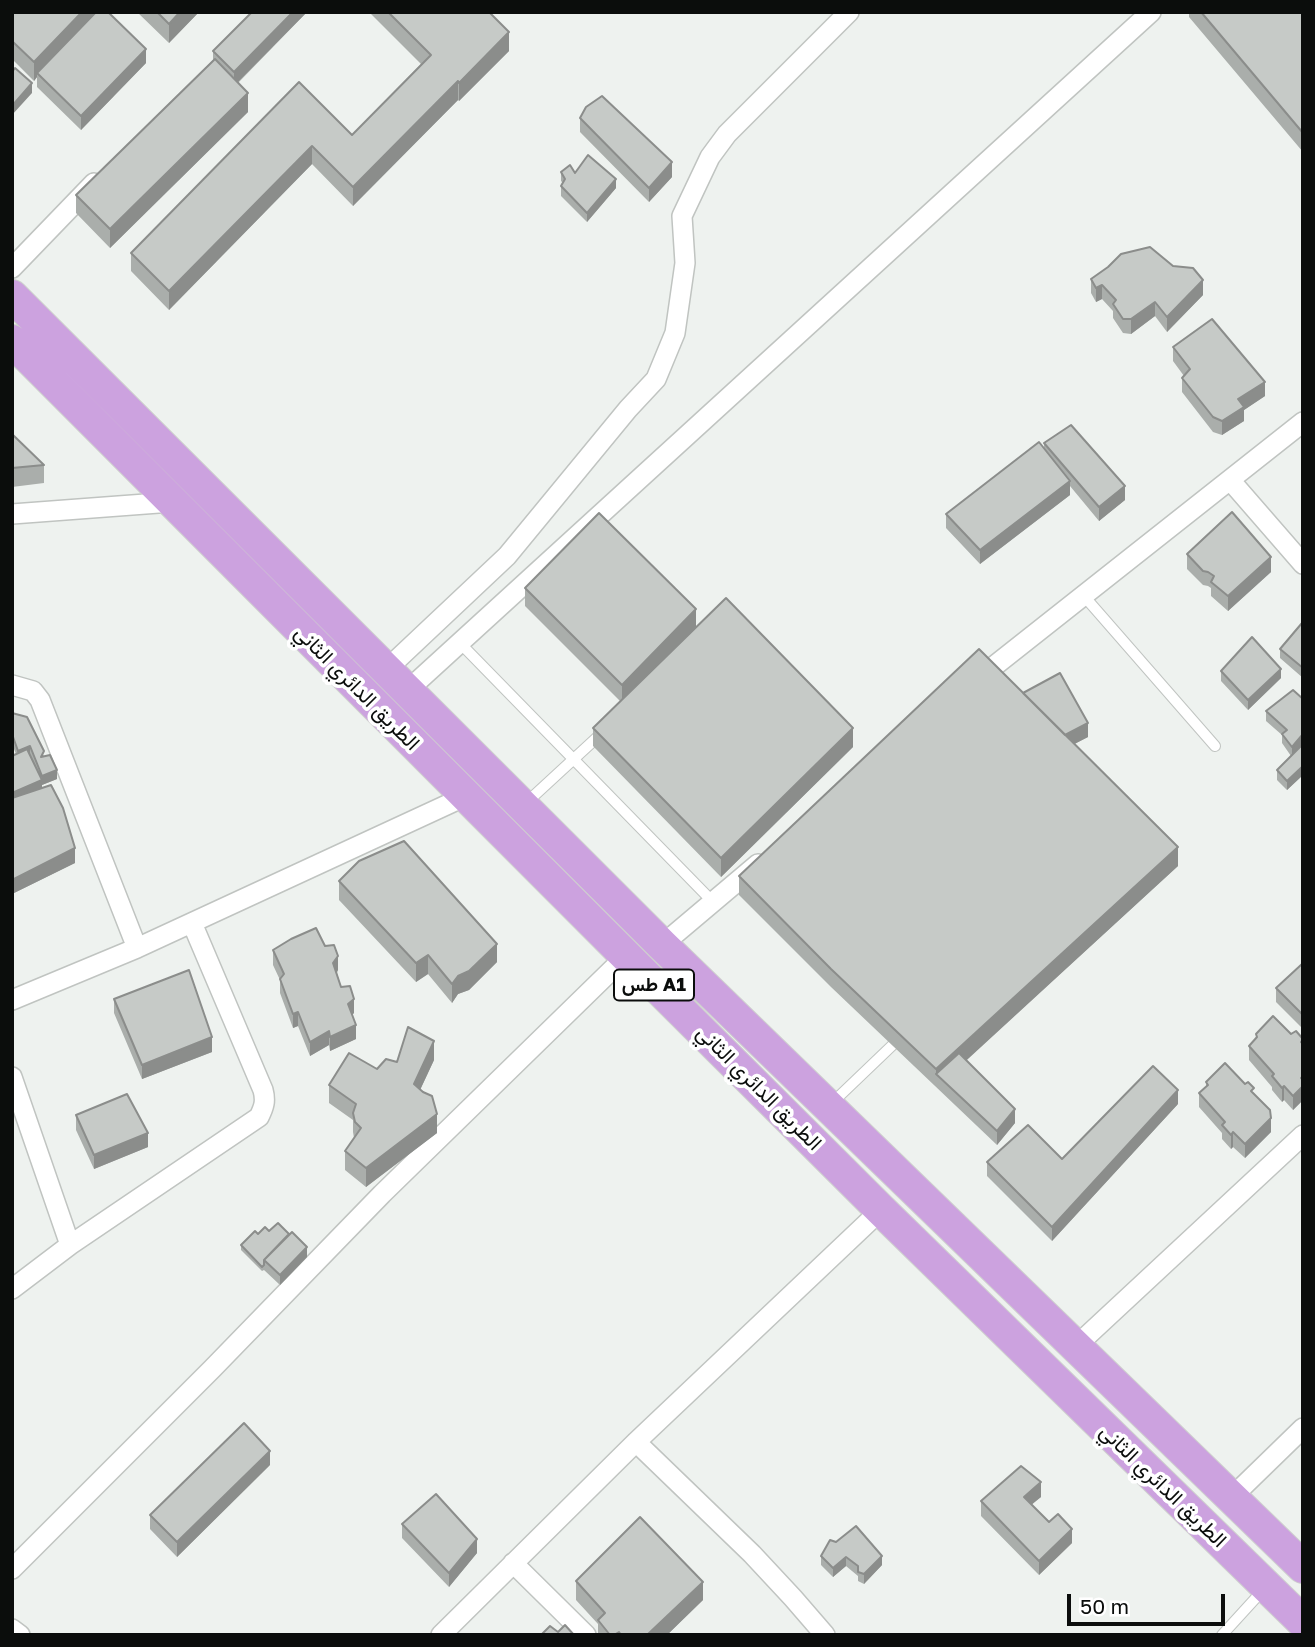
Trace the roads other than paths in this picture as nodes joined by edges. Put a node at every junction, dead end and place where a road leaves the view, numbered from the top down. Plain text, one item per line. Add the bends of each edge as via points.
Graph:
1 (849, 12) edge
2 (1151, 12) edge
3 (108, 170) edge
4 (12, 268) edge
5 (12, 296) edge
6 (12, 341) edge
7 (1303, 422) edge
8 (1230, 480) junction
9 (172, 502) junction
10 (12, 514) edge
11 (1303, 564) edge
12 (1084, 596) junction
13 (460, 643) junction
14 (398, 680) junction
15 (12, 685) edge
16 (961, 693) edge
17 (612, 723) edge
18 (1215, 746) dead end
19 (574, 760) junction
20 (466, 796) junction
21 (523, 805) junction
22 (775, 850) edge
23 (713, 902) junction
24 (192, 923) junction
25 (662, 945) junction
26 (137, 948) junction
27 (626, 956) junction
28 (12, 1000) edge
29 (907, 1031) edge
30 (12, 1077) edge
31 (828, 1107) junction
32 (1303, 1135) edge
33 (881, 1210) junction
34 (71, 1245) junction
35 (12, 1289) edge
36 (1075, 1347) junction
37 (1303, 1429) edge
38 (636, 1442) junction
39 (1232, 1497) junction
40 (513, 1563) junction
41 (1303, 1567) edge
42 (12, 1569) edge
43 (1266, 1587) junction
44 (1303, 1622) edge
45 (12, 1629) edge
46 (20, 1635) edge
47 (441, 1635) edge
48 (586, 1635) edge
49 (825, 1635) edge
50 (1222, 1635) edge

1 - 14 street via 710,156 682,216 685,263 675,333 656,379
2 - 13 street
3 - 4 street
5 - 14 highway, الطريق الدائري الثاني / طس A1
6 - 9 highway, الطريق الدائري الثاني / طس A1
7 - 8 street
8 - 11 street
8 - 12 street
9 - 10 street
9 - 20 highway, الطريق الدائري الثاني / طس A1
12 - 16 street
12 - 18 lane
13 - 14 street
13 - 19 lane
14 - 21 highway, الطريق الدائري الثاني / طس A1
15 - 26 street via 33,691 40,700
17 - 19 lane
19 - 21 lane
19 - 23 lane
20 - 24 street
20 - 27 highway, الطريق الدائري الثاني / طس A1
21 - 25 highway, الطريق الدائري الثاني / طس A1
22 - 23 street
23 - 25 street
24 - 26 street
24 - 34 street via 264,1090 264,1108 259,1116
25 - 31 highway, الطريق الدائري الثاني / طس A1
26 - 28 street
27 - 33 highway, الطريق الدائري الثاني / طس A1
27 - 42 street via 382,1194
29 - 31 lane
30 - 34 street
31 - 36 highway, الطريق الدائري الثاني / طس A1
32 - 36 street
33 - 38 street
33 - 43 highway, الطريق الدائري الثاني / طس A1
34 - 35 street
36 - 39 highway, الطريق الدائري الثاني / طس A1
37 - 39 street
38 - 40 street
38 - 49 street via 752,1554
39 - 41 highway, الطريق الدائري الثاني / طس A1
40 - 47 street
40 - 48 street
43 - 44 highway, الطريق الدائري الثاني / طس A1
43 - 50 lane
45 - 46 street

